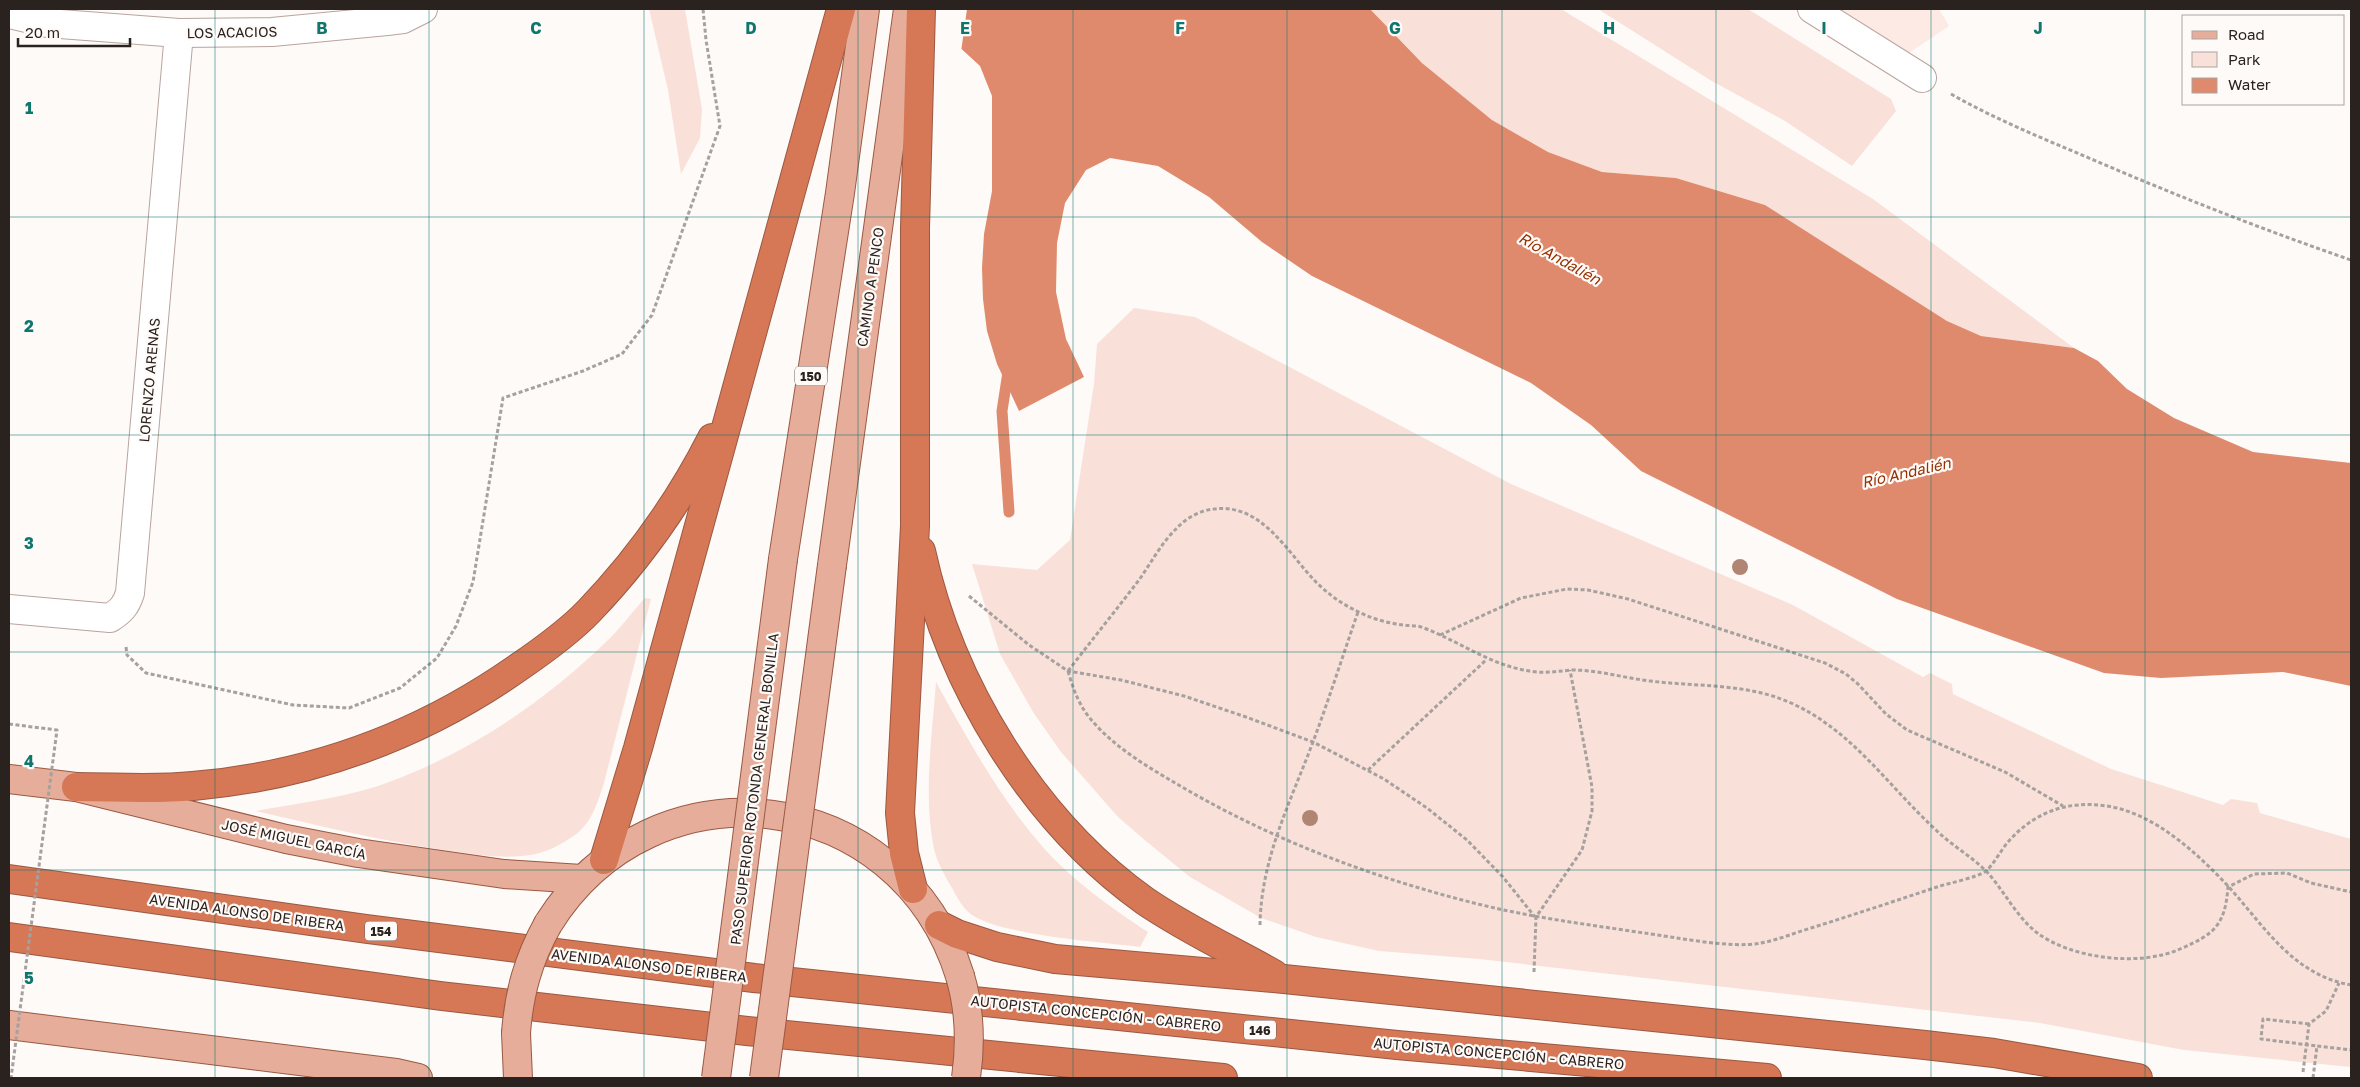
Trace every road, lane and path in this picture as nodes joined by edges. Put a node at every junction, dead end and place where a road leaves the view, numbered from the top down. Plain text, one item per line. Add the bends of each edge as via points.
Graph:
1 (423, 9) edge
2 (703, 9) edge
3 (840, 9) edge
4 (865, 9) edge
5 (908, 9) edge
6 (921, 9) edge
7 (1812, 9) edge
8 (9, 14) edge
9 (179, 33) junction
10 (1922, 78) joint
11 (2351, 260) edge
12 (735, 392) junction
13 (915, 526) junction
14 (966, 594) dead end
15 (9, 609) edge
16 (120, 612) junction
17 (1358, 612) junction
18 (1439, 636) junction
19 (1486, 660) junction
20 (1570, 670) junction
21 (1068, 671) junction
22 (9, 724) edge
23 (1313, 742) junction
24 (1368, 770) junction
25 (9, 779) edge
26 (76, 787) junction
27 (2063, 806) junction
28 (1278, 836) junction
29 (604, 860) junction
30 (1985, 871) junction
31 (9, 878) edge
32 (582, 879) junction
33 (2228, 887) junction
34 (913, 889) junction
35 (2351, 892) edge
36 (1536, 917) junction
37 (1260, 924) dead end
38 (939, 925) junction
39 (9, 937) edge
40 (1534, 972) dead end
41 (754, 978) joint
42 (1284, 979) junction
43 (2339, 983) junction
44 (2351, 985) edge
45 (2309, 1024) junction
46 (9, 1025) edge
47 (2317, 1046) junction
48 (2351, 1050) edge
49 (242, 1054) junction
50 (2303, 1072) dead end
51 (11, 1078) edge
52 (317, 1078) edge
53 (418, 1078) edge
54 (518, 1078) edge
55 (716, 1078) edge
56 (764, 1078) edge
57 (966, 1078) edge
58 (1223, 1078) edge
59 (1767, 1078) edge
60 (2138, 1078) edge
61 (2313, 1078) edge

1 - 9 street, LOS ACACIOS via 403,19 378,22 272,32
2 - 16 path via 720,126 652,314 622,354 503,398 473,582 456,626 437,658 400,688 349,708 293,705 146,672 127,655
3 - 12 highway
4 - 55 main road, PASO SUPERIOR ROTONDA GENERAL BONILLA / 150, bridge via 783,559
5 - 56 main road, CAMINO A PENCO, bridge
6 - 13 highway via 915,228
7 - 10 street
8 - 9 street, LOS ACACIOS via 47,23
9 - 16 street, LORENZO ARENAS via 130,593
10 - 11 path via 1993,117 2262,229
12 - 26 highway via 680,493 620,577 581,618 540,653 489,688 435,719 325,763 268,776 191,787
12 - 29 highway via 638,748
13 - 34 highway via 900,813 904,854
13 - 42 highway via 931,590 953,650 980,707 1032,789 1059,823 1088,854 1146,901 1177,922
14 - 21 path via 1030,646
15 - 16 street via 98,618 110,618
17 - 18 path via 1384,621 1421,626
17 - 21 path via 1334,598 1313,579 1261,522 1247,514 1216,508 1201,512 1175,529
17 - 23 path
18 - 19 path
18 - 27 path via 1521,598 1544,592 1567,589 1608,593 1825,663 1846,674 1907,730 2005,772
19 - 20 path via 1538,672
19 - 24 path
20 - 30 path via 1747,689 1791,703 1830,725 1877,768 1937,832
20 - 36 path via 1592,787 1592,811 1582,850
21 - 23 path via 1184,696
21 - 28 path via 1088,717 1112,739 1182,787 1229,814
22 - 51 path, bridge via 57,730
23 - 24 path
23 - 28 path
24 - 36 path via 1427,808 1467,840
25 - 26 main road, JOSÉ MIGUEL GARCÍA
26 - 32 main road, JOSÉ MIGUEL GARCÍA via 358,853 504,874
27 - 30 path via 2026,824
27 - 33 path via 2109,806 2149,821 2196,855
28 - 36 path via 1419,888
28 - 37 path via 1264,875
29 - 32 main road
29 - 34 main road via 627,844 680,821 736,813 764,814 793,818 846,837 871,852
30 - 33 path via 2023,918 2051,941 2083,954 2124,957 2153,957 2174,952 2212,932 2226,913
30 - 36 path via 1759,944 1709,942
31 - 41 highway, AVENIDA ALONSO DE RIBERA / 154 via 376,930
32 - 54 main road, bridge via 548,924 524,977 516,1034
33 - 35 path via 2254,874 2287,873 2311,883
33 - 43 path via 2282,949 2305,968
34 - 38 main road
36 - 40 path
38 - 42 highway via 997,947 1055,959
38 - 57 main road, bridge via 948,941 966,998 970,1026
39 - 58 highway via 441,996 747,1031
41 - 59 highway, AUTOPISTA CONCEPCIÓN - CABRERO / 146 via 1397,1044
42 - 60 highway via 1925,1044
43 - 44 path
43 - 45 path via 2326,1011
45 - 47 path, bridge via 2263,1019 2261,1039
45 - 50 path
46 - 49 main road
47 - 48 path
47 - 61 path
49 - 52 main road
49 - 53 main road

